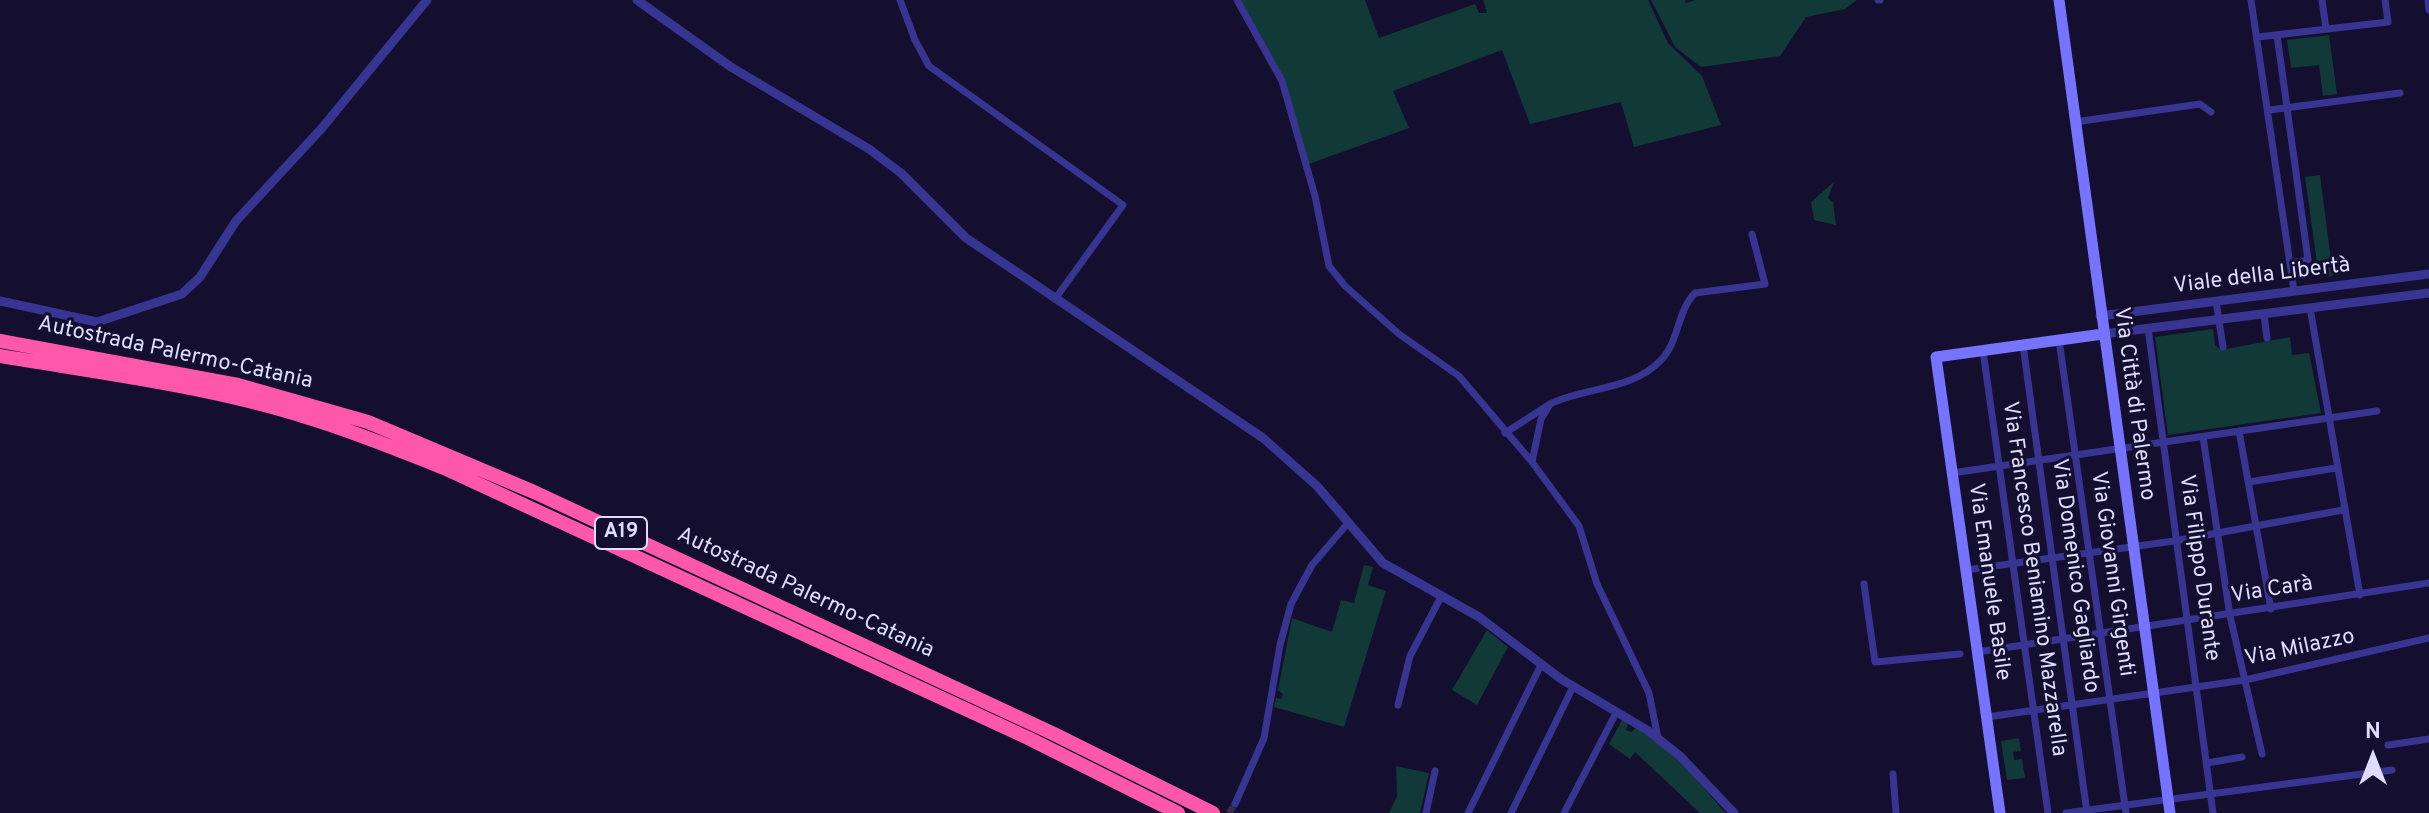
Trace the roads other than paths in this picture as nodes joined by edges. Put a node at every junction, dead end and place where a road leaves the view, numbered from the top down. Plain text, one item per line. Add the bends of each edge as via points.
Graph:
1 (427, 0) edge
2 (637, 0) edge
3 (900, 0) edge
4 (1237, 0) edge
5 (2059, 0) edge
6 (2251, 0) edge
7 (2322, 0) edge
8 (2385, 0) edge
9 (2428, 0) edge
10 (2429, 10) edge
11 (2326, 29) junction
12 (2277, 35) junction
13 (2258, 37) junction
14 (2400, 93) dead end
15 (2286, 108) junction
16 (2269, 110) junction
17 (2211, 112) dead end
18 (2075, 122) junction
19 (1752, 234) dead end
20 (2290, 263) junction
21 (2429, 274) edge
22 (2340, 286) junction
23 (2294, 291) junction
24 (2429, 293) edge
25 (1055, 299) junction
26 (0, 301) edge
27 (2216, 301) junction
28 (2343, 304) junction
29 (2310, 308) junction
30 (2264, 314) junction
31 (2100, 316) junction
32 (2219, 320) junction
33 (2148, 328) junction
34 (2103, 334) junction
35 (2267, 338) dead end
36 (2059, 340) junction
37 (0, 341) edge
38 (2023, 345) junction
39 (2223, 347) dead end
40 (1983, 351) junction
41 (0, 356) edge
42 (1550, 404) junction
43 (2377, 411) dead end
44 (1523, 419) junction
45 (2327, 419) junction
46 (1539, 425) junction
47 (2239, 431) junction
48 (1505, 433) junction
49 (2203, 437) junction
50 (2162, 442) junction
51 (2119, 448) junction
52 (2075, 456) junction
53 (2040, 461) junction
54 (1532, 462) junction
55 (1999, 466) junction
56 (2336, 468) junction
57 (1952, 473) junction
58 (2249, 482) junction
59 (2343, 510) junction
60 (1348, 523) junction
61 (2257, 527) junction
62 (2218, 532) junction
63 (2174, 541) junction
64 (2132, 547) junction
65 (2089, 551) junction
66 (2054, 556) junction
67 (2013, 563) junction
68 (1966, 570) junction
69 (2429, 583) edge
70 (1864, 584) dead end
71 (1442, 595) junction
72 (2360, 595) junction
73 (2271, 609) junction
74 (2230, 616) junction
75 (2187, 622) junction
76 (2144, 628) junction
77 (2101, 634) junction
78 (2429, 638) edge
79 (2066, 639) junction
80 (2025, 645) junction
81 (1977, 652) junction
82 (1960, 654) dead end
83 (1541, 665) junction
84 (2245, 680) junction
85 (1573, 687) junction
86 (2198, 687) junction
87 (2153, 694) junction
88 (2111, 701) junction
89 (1398, 705) dead end
90 (2073, 705) junction
91 (2034, 711) junction
92 (1616, 713) junction
93 (1987, 717) junction
94 (1658, 739) junction
95 (2429, 739) edge
96 (2388, 745) dead end
97 (2262, 754) dead end
98 (2242, 757) dead end
99 (2207, 763) junction
100 (2392, 770) dead end
101 (1435, 771) dead end
102 (1893, 774) dead end
103 (2211, 794) junction
104 (2168, 800) junction
105 (1235, 804) tunnel mouth
106 (2126, 809) edge
107 (2087, 812) edge
108 (1178, 813) edge
109 (1213, 813) edge
110 (1426, 813) edge
111 (1468, 813) edge
112 (1511, 813) edge
113 (1564, 813) edge
114 (1734, 813) edge
115 (1896, 813) edge
116 (2000, 813) edge
117 (2048, 813) edge
118 (2066, 813) edge
119 (2170, 813) edge
120 (2213, 813) edge

1 - 26 street via 322,128 236,221 200,277 182,294 97,322
2 - 25 street via 731,67 869,149 966,238
3 - 25 street via 929,66 1123,205
4 - 48 street via 1282,81 1329,266 1399,334 1459,376
5 - 18 main road, Via Città di Palermo
6 - 13 street
7 - 11 street
8 - 11 street via 2388,22
9 - 10 street
11 - 12 street
12 - 13 street
12 - 15 street
13 - 16 street
14 - 15 street
15 - 16 street
15 - 20 street via 2308,260
16 - 20 street
17 - 18 street via 2200,104
18 - 31 main road, Via Città di Palermo
19 - 42 street via 1765,284 1695,293 1662,360 1642,375
20 - 23 street
21 - 22 street, Viale della Libertà
22 - 23 street, Viale della Libertà
22 - 28 street
23 - 27 street, Viale della Libertà
24 - 28 street, Viale della Libertà
25 - 60 street via 1263,438 1317,486
27 - 31 street, Viale della Libertà
27 - 32 street
28 - 29 street, Viale della Libertà
29 - 30 street, Viale della Libertà
29 - 45 street
30 - 32 street, Viale della Libertà
30 - 35 street
31 - 34 main road, Via Città di Palermo
32 - 33 street, Viale della Libertà
32 - 39 street
33 - 34 street, Viale della Libertà
33 - 50 street, Via Filippo Durante
34 - 36 main road
34 - 51 main road, Via Città di Palermo
36 - 38 main road
36 - 52 street, Via Giovanni Girgenti
37 - 109 highway, Autostrada Palermo-Catania / A19 via 238,385 304,401 411,439 1052,733
38 - 40 main road
38 - 53 street, Via Domenico Gagliardo
40 - 55 street, Via Francesco Beniamino Mazzarella
40 - 57 main road, Via Emanuele Basile via 1936,357
41 - 108 highway, Autostrada Palermo-Catania / A19 via 215,395 305,416 377,442 444,468 1000,725
42 - 44 street
42 - 46 street
43 - 45 street
44 - 46 street via 1533,417
44 - 48 street
45 - 47 street
45 - 56 street
46 - 54 street
47 - 49 street
47 - 58 street
48 - 54 street
49 - 50 street
49 - 62 street
50 - 51 street
50 - 63 street, Via Filippo Durante
51 - 52 street
51 - 64 main road, Via Città di Palermo
52 - 53 street
52 - 65 street, Via Giovanni Girgenti
53 - 55 street
53 - 66 street, Via Domenico Gagliardo
54 - 94 street via 1579,526 1597,584 1649,693
55 - 57 street
55 - 67 street, Via Francesco Beniamino Mazzarella
56 - 58 street
56 - 59 street
57 - 68 main road, Via Emanuele Basile
58 - 61 street
59 - 61 street
59 - 72 street
60 - 71 street via 1383,563
60 - 105 street via 1312,565 1291,604 1264,738
61 - 62 street
61 - 73 street
62 - 63 street
62 - 74 street
63 - 64 street
63 - 75 street, Via Filippo Durante
64 - 65 street
64 - 76 main road, Via Città di Palermo
65 - 66 street
65 - 77 street, Via Giovanni Girgenti
66 - 67 street
66 - 79 street, Via Domenico Gagliardo
67 - 68 street
67 - 80 street, Via Francesco Beniamino Mazzarella
68 - 81 main road, Via Emanuele Basile
69 - 72 street, Via Carà
70 - 82 street via 1875,662
71 - 83 street
71 - 89 street via 1410,656
72 - 73 street, Via Carà
73 - 74 street, Via Carà
74 - 75 street, Via Carà
74 - 84 street
75 - 76 street, Via Carà
75 - 86 street, Via Filippo Durante
76 - 77 street, Via Carà
76 - 87 main road, Via Città di Palermo
77 - 79 street, Via Carà
77 - 88 street, Via Giovanni Girgenti
78 - 84 street, Via Milazzo
79 - 80 street, Via Carà
79 - 90 street, Via Domenico Gagliardo
80 - 81 street, Via Carà
80 - 91 street, Via Francesco Beniamino Mazzarella
81 - 93 main road, Via Emanuele Basile
83 - 85 street
83 - 111 street
84 - 86 street, Via Milazzo
84 - 97 street
85 - 92 street
85 - 112 street
86 - 87 street, Via Milazzo
86 - 99 street, Via Filippo Durante
87 - 88 street, Via Milazzo
87 - 104 main road, Via Città di Palermo
88 - 90 street, Via Milazzo
88 - 106 street, Via Giovanni Girgenti
90 - 91 street, Via Milazzo
90 - 107 street, Via Domenico Gagliardo
91 - 93 street, Via Milazzo
91 - 117 street, Via Francesco Beniamino Mazzarella
92 - 94 street
92 - 113 street
93 - 116 main road, Via Emanuele Basile
94 - 114 street
95 - 96 street
98 - 99 street
99 - 103 street, Via Filippo Durante
100 - 103 street
101 - 110 street
102 - 115 street
103 - 104 street
103 - 120 street, Via Filippo Durante
104 - 106 street
104 - 119 main road, Via Città di Palermo
106 - 107 street
107 - 118 street

